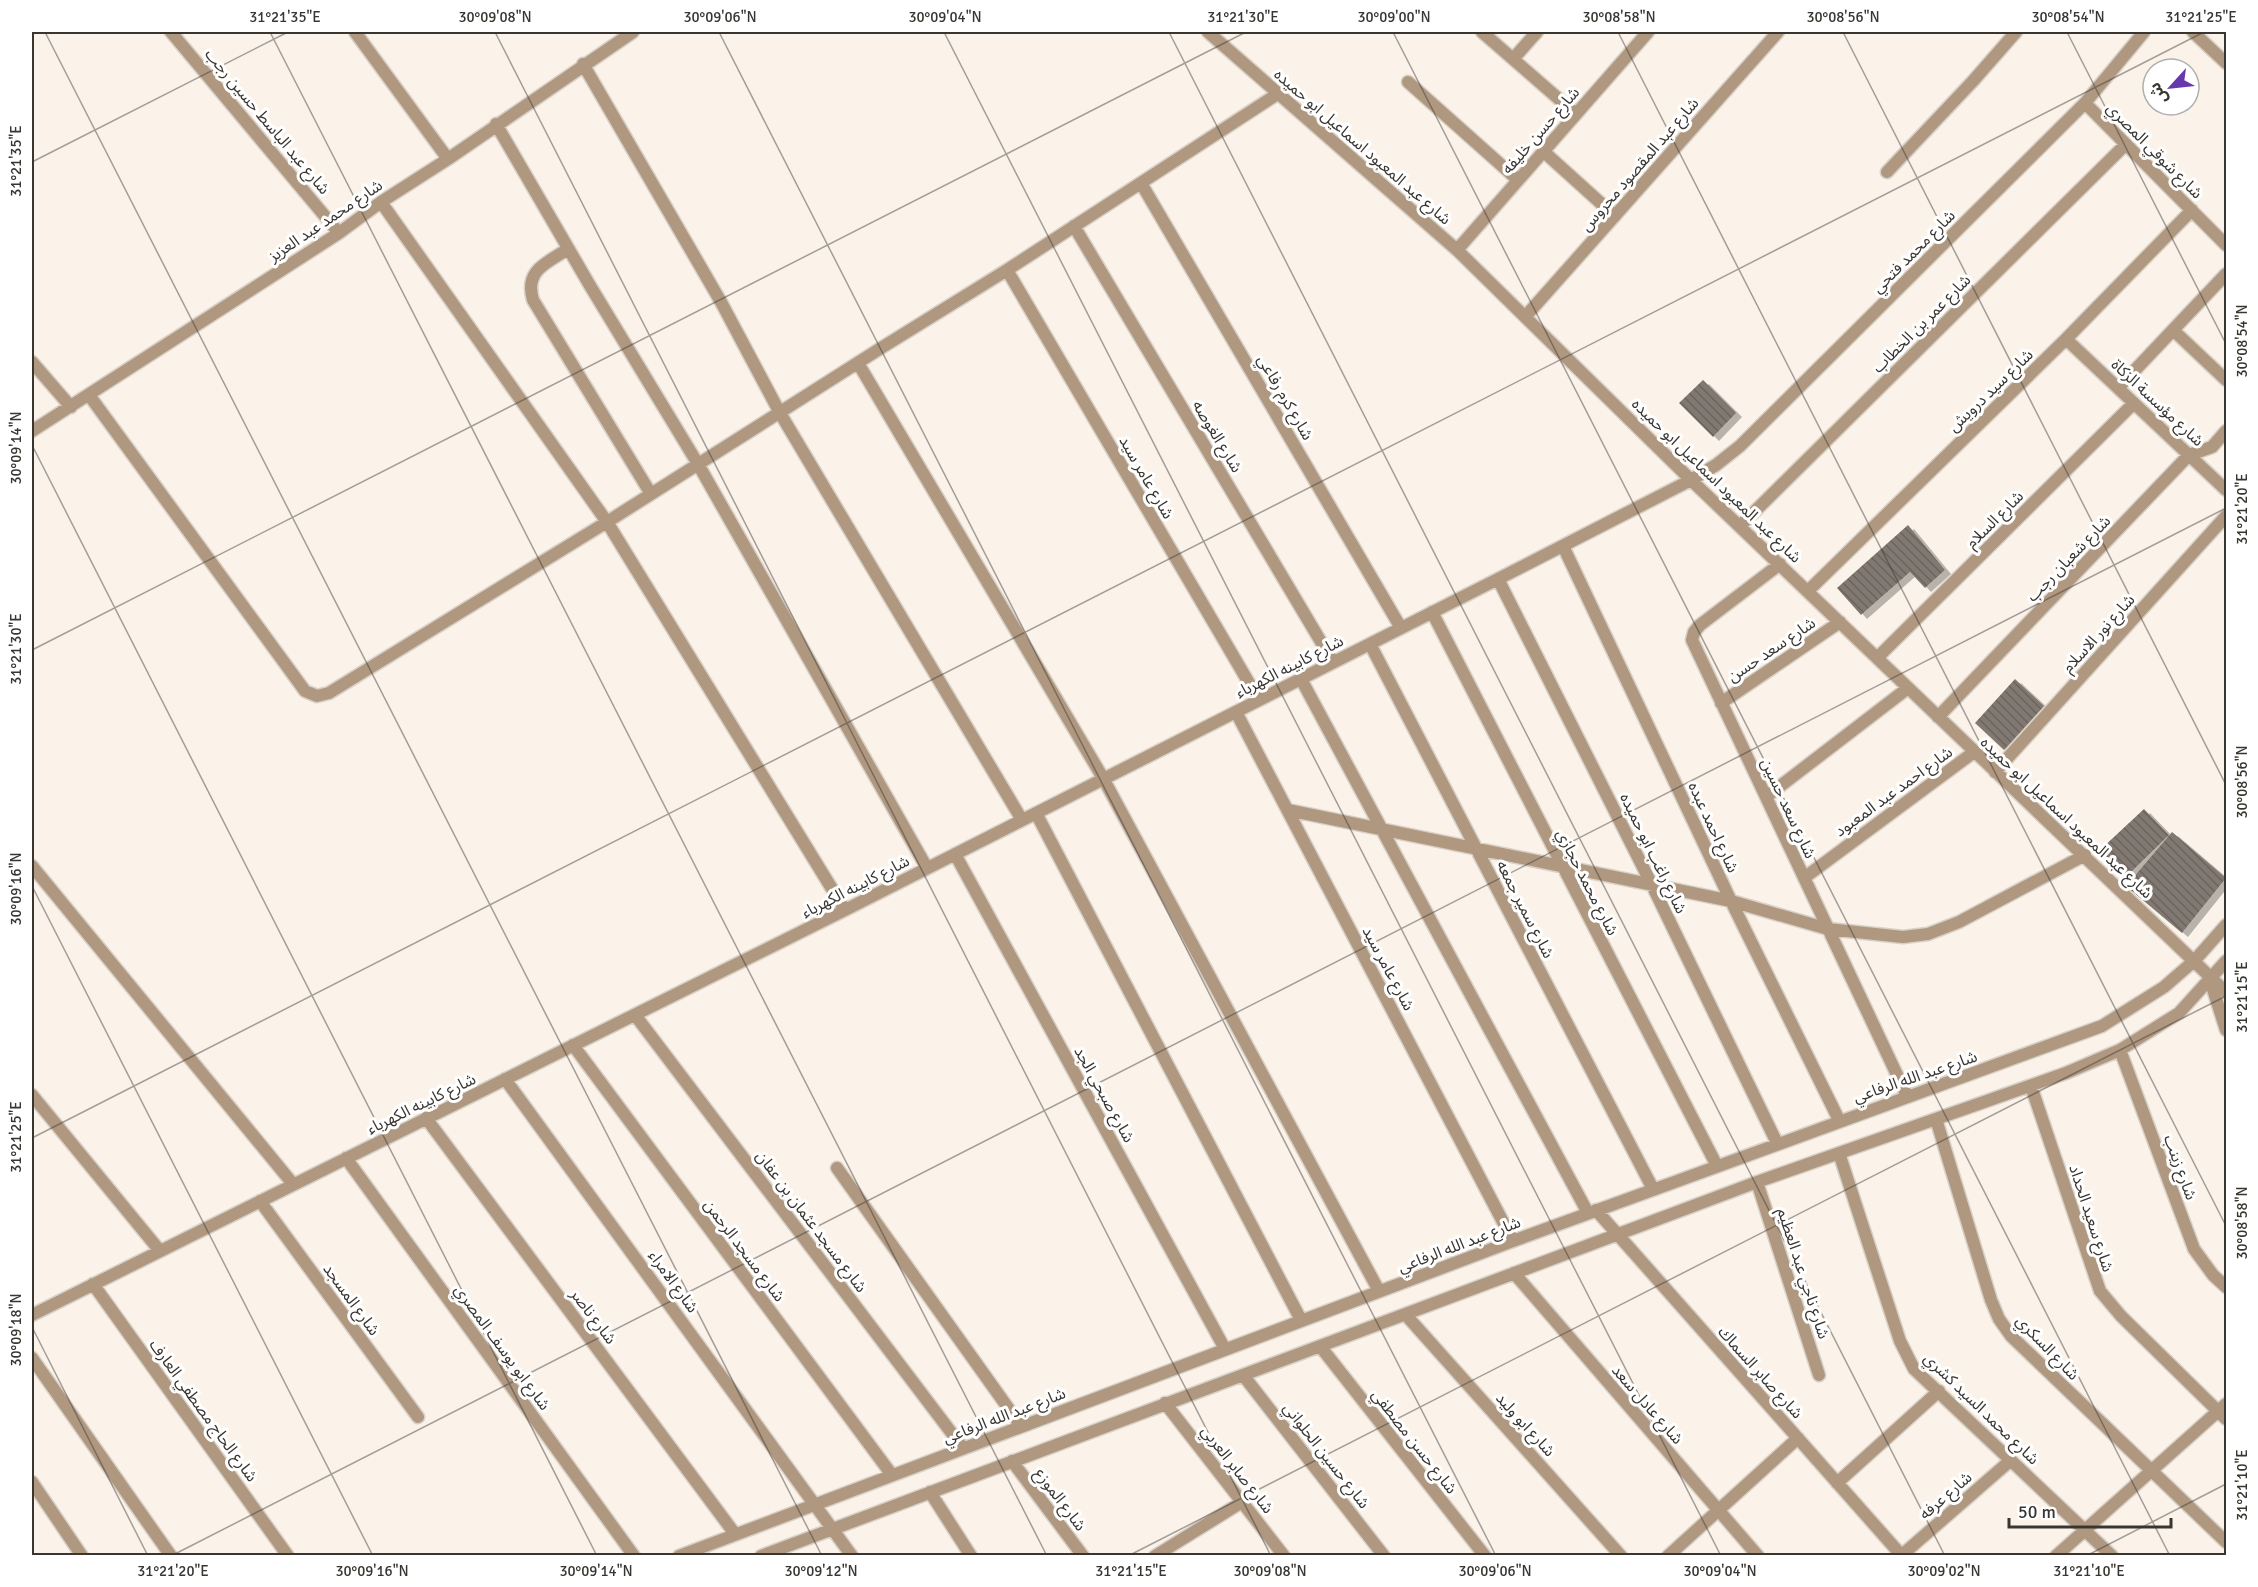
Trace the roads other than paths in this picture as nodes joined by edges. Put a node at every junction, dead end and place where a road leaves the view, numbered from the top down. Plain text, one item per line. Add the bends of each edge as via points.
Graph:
1 (171, 32) edge
2 (355, 32) edge
3 (633, 32) edge
4 (1208, 32) edge
5 (1482, 32) edge
6 (1537, 32) edge
7 (1648, 32) edge
8 (1778, 32) edge
9 (2016, 32) edge
10 (2144, 32) edge
11 (2193, 32) edge
12 (1513, 59) junction
13 (2225, 60) edge
14 (583, 64) junction
15 (1408, 82) dead end
16 (1279, 93) junction
17 (2085, 103) junction
18 (1576, 114) junction
19 (496, 124) junction
20 (2126, 144) junction
21 (1543, 151) junction
22 (448, 159) junction
23 (1887, 172) dead end
24 (1518, 180) junction
25 (1141, 183) junction
26 (381, 202) junction
27 (2192, 210) junction
28 (1615, 216) junction
29 (1074, 226) junction
30 (339, 232) junction
31 (2226, 245) edge
32 (568, 249) junction
33 (1457, 250) junction
34 (1007, 270) junction
35 (2226, 274) edge
36 (1525, 317) junction
37 (2173, 330) junction
38 (2066, 339) junction
39 (32, 362) edge
40 (858, 363) junction
41 (2226, 380) edge
42 (2118, 388) junction
43 (89, 395) junction
44 (2134, 403) junction
45 (71, 407) junction
46 (780, 413) junction
47 (32, 431) edge
48 (2226, 431) edge
49 (2189, 455) junction
50 (698, 464) junction
51 (1691, 480) junction
52 (2226, 490) edge
53 (651, 494) junction
54 (2226, 516) edge
55 (607, 522) junction
56 (1740, 526) junction
57 (1563, 546) junction
58 (1780, 564) junction
59 (1498, 579) junction
60 (1808, 591) junction
61 (1432, 612) junction
62 (1840, 622) junction
63 (1401, 628) junction
64 (1370, 644) junction
65 (1876, 658) junction
66 (1333, 662) junction
67 (1301, 679) junction
68 (1908, 688) junction
69 (1259, 700) junction
70 (1721, 703) junction
71 (1236, 712) junction
72 (1938, 717) junction
73 (1974, 752) junction
74 (1995, 772) junction
75 (1103, 778) junction
76 (1766, 797) junction
77 (1288, 810) junction
78 (1036, 813) junction
79 (1022, 820) junction
80 (1382, 829) junction
81 (1477, 849) junction
82 (955, 854) junction
83 (2085, 855) junction
84 (32, 866) edge
85 (1561, 866) junction
86 (927, 868) junction
87 (1804, 878) junction
88 (1652, 885) junction
89 (1731, 902) junction
90 (845, 910) junction
91 (2226, 925) edge
92 (1828, 929) junction
93 (2195, 960) junction
94 (2226, 961) edge
95 (2211, 979) junction
96 (2226, 992) edge
97 (634, 1015) junction
98 (2226, 1030) edge
99 (573, 1045) junction
100 (2120, 1050) junction
101 (505, 1079) junction
102 (2031, 1086) junction
103 (32, 1095) edge
104 (1907, 1096) junction
105 (426, 1118) junction
106 (1936, 1119) junction
107 (1839, 1120) junction
108 (1777, 1143) junction
109 (1839, 1153) junction
110 (346, 1158) junction
111 (1717, 1166) junction
112 (837, 1168) dead end
113 (1757, 1182) junction
114 (293, 1184) junction
115 (1653, 1189) junction
116 (260, 1201) junction
117 (1592, 1212) junction
118 (1618, 1235) junction
119 (1513, 1241) junction
120 (160, 1251) junction
121 (1514, 1274) junction
122 (93, 1284) junction
123 (2226, 1287) edge
124 (1379, 1291) junction
125 (1406, 1314) junction
126 (32, 1315) edge
127 (1301, 1320) junction
128 (1320, 1346) junction
129 (1225, 1349) junction
130 (32, 1358) edge
131 (1243, 1375) junction
132 (1819, 1375) dead end
133 (1940, 1391) junction
134 (1166, 1403) junction
135 (2224, 1411) edge
136 (417, 1417) dead end
137 (1021, 1426) junction
138 (1798, 1438) junction
139 (963, 1448) junction
140 (2011, 1460) junction
141 (1012, 1461) junction
142 (2151, 1471) junction
143 (892, 1475) junction
144 (32, 1482) edge
145 (1837, 1483) junction
146 (930, 1492) junction
147 (1242, 1502) junction
148 (815, 1504) junction
149 (1718, 1510) junction
150 (832, 1528) junction
151 (2085, 1530) junction
152 (735, 1534) junction
153 (2226, 1542) edge
154 (1902, 1555) edge
155 (82, 1556) edge
156 (171, 1556) edge
157 (288, 1556) edge
158 (634, 1556) edge
159 (679, 1556) edge
160 (761, 1556) edge
161 (852, 1556) edge
162 (971, 1556) edge
163 (1083, 1556) edge
164 (1155, 1556) edge
165 (1284, 1556) edge
166 (1384, 1556) edge
167 (1485, 1556) edge
168 (1621, 1556) edge
169 (1668, 1556) edge
170 (1758, 1556) edge
171 (2056, 1556) edge
172 (2112, 1556) edge

1 - 30 street, شارع عبد الباسط حسين رجب
2 - 22 street
3 - 14 street, شارع محمد عبد العزيز
4 - 16 street, شارع عبد المعبود اسماعيل ابو حميده
5 - 12 street
6 - 12 street
7 - 18 street, شارع حسن خليفه
8 - 28 street, شارع عبد المقصود محروس
9 - 23 street
10 - 17 street, شارع محمد فتحي
11 - 13 street
12 - 18 street
14 - 19 street, شارع محمد عبد العزيز
14 - 46 street via 721,302
15 - 24 street
16 - 25 street
16 - 33 street, شارع عبد المعبود اسماعيل ابو حميده
17 - 20 street, شارع شوقي المصري
17 - 51 street, شارع محمد فتحي via 1740,446
18 - 21 street, شارع حسن خليفه
19 - 22 street, شارع محمد عبد العزيز
19 - 32 street
20 - 27 street, شارع شوقي المصري
20 - 56 street, شارع عمر بن الخطاب
21 - 24 street, شارع حسن خليفه
21 - 28 street
22 - 26 street, شارع محمد عبد العزيز
24 - 33 street, شارع حسن خليفه
25 - 29 street
25 - 63 street, شارع كرم رفاعي
26 - 30 street, شارع محمد عبد العزيز
26 - 55 street
27 - 31 street, شارع شوقي المصري
27 - 38 street, شارع سيد درويش
28 - 36 street, شارع عبد المقصود محروس
29 - 34 street
29 - 66 street, شارع الغوصه
30 - 43 street, شارع محمد عبد العزيز
32 - 50 street
32 - 53 street via 536,271 531,280 533,300
33 - 36 street, شارع عبد المعبود اسماعيل ابو حميده
34 - 40 street
34 - 69 street, شارع عامر سيد
35 - 37 street
36 - 51 street, شارع عبد المعبود اسماعيل ابو حميده
37 - 41 street
37 - 42 street
38 - 42 street, شارع مؤسسة الزكاة
38 - 60 street, شارع سيد درويش
39 - 45 street
40 - 46 street
40 - 75 street
42 - 44 street, شارع مؤسسة الزكاة
43 - 45 street, شارع محمد عبد العزيز
43 - 55 street via 293,677 304,691 317,696 343,686
44 - 49 street, شارع مؤسسة الزكاة
44 - 65 street, شارع السلام
45 - 47 street, شارع محمد عبد العزيز
46 - 50 street
46 - 79 street
48 - 49 street, شارع شعبان رجب via 2212,447
49 - 52 street, شارع مؤسسة الزكاة
49 - 72 street, شارع شعبان رجب
50 - 53 street
50 - 86 street
51 - 56 street, شارع عبد المعبود اسماعيل ابو حميده
51 - 57 street, شارع كابينه الكهرباء
53 - 55 street
54 - 74 street, شارع نور الاسلام
55 - 90 street
56 - 58 street, شارع عبد المعبود اسماعيل ابو حميده
57 - 59 street, شارع كابينه الكهرباء
57 - 89 street, شارع احمد عبده
58 - 60 street, شارع عبد المعبود اسماعيل ابو حميده
58 - 70 street, شارع سعد حسين via 1694,632 1694,648
59 - 61 street, شارع كابينه الكهرباء
59 - 88 street, شارع راغب ابو حميده
60 - 62 street, شارع عبد المعبود اسماعيل ابو حميده
61 - 63 street, شارع كابينه الكهرباء
61 - 85 street, شارع محمد حجازي
62 - 65 street, شارع عبد المعبود اسماعيل ابو حميده
62 - 70 street, شارع سعد حسن
63 - 64 street, شارع كابينه الكهرباء
64 - 66 street, شارع كابينه الكهرباء
64 - 81 street, شارع سمير جمعه
65 - 68 street, شارع عبد المعبود اسماعيل ابو حميده
66 - 67 street, شارع كابينه الكهرباء
67 - 69 street, شارع كابينه الكهرباء
67 - 80 street, شارع صابر السماك
68 - 72 street, شارع عبد المعبود اسماعيل ابو حميده
68 - 76 street
69 - 71 street, شارع كابينه الكهرباء
70 - 76 street, شارع سعد حسين
71 - 75 street, شارع كابينه الكهرباء
71 - 77 street, شارع عامر سيد
72 - 73 street, شارع عبد المعبود اسماعيل ابو حميده
73 - 74 street, شارع عبد المعبود اسماعيل ابو حميده
73 - 87 street, شارع احمد عبد المعبود
74 - 83 street, شارع عبد المعبود اسماعيل ابو حميده
75 - 78 street, شارع كابينه الكهرباء
75 - 124 street
76 - 87 street, شارع سعد حسين
77 - 80 street
77 - 119 street, شارع عامر سيد
78 - 79 street, شارع كابينه الكهرباء
78 - 127 street
79 - 82 street, شارع كابينه الكهرباء
80 - 81 street
80 - 117 street, شارع صابر السماك
81 - 85 street
81 - 115 street, شارع سمير جمعه
82 - 86 street, شارع كابينه الكهرباء
82 - 129 street, شارع صبحي الجد
83 - 92 street via 1959,922 1928,934 1904,937
83 - 93 street, شارع عبد المعبود اسماعيل ابو حميده
84 - 114 street
85 - 88 street
85 - 111 street, شارع محمد حجازي
86 - 90 street, شارع كابينه الكهرباء
87 - 92 street, شارع سعد حسين
88 - 89 street
88 - 108 street, شارع راغب ابو حميده
89 - 92 street
89 - 107 street, شارع احمد عبده
90 - 97 street, شارع كابينه الكهرباء
91 - 93 street, شارع عبد الله الرفاعي
92 - 104 street, شارع سعد حسين
93 - 95 street, شارع عبد المعبود اسماعيل ابو حميده
93 - 104 street, شارع عبد الله الرفاعي via 2164,987 2102,1026
94 - 95 street
95 - 96 street, شارع عبد المعبود اسماعيل ابو حميده
95 - 98 street
95 - 100 street via 2179,1013
97 - 99 street, شارع كابينه الكهرباء
97 - 139 street, شارع مسجد عثمان بن عفان
99 - 101 street, شارع كابينه الكهرباء
99 - 143 street, شارع مسجد الرحمن
100 - 102 street
100 - 123 street, شارع زينب via 2194,1249
101 - 105 street, شارع كابينه الكهرباء
101 - 148 street, شارع الامراء
102 - 106 street
102 - 135 street, شارع سعيد الحداد via 2100,1291 2121,1316
103 - 120 street
104 - 107 street, شارع عبد الله الرفاعي
105 - 110 street, شارع كابينه الكهرباء
105 - 152 street, شارع ناصر
106 - 109 street
106 - 142 street, شارع السكري via 1999,1318 2023,1349
107 - 108 street, شارع عبد الله الرفاعي
108 - 111 street, شارع عبد الله الرفاعي
109 - 113 street
109 - 133 street, شارع محمد السيد كشري via 1900,1341 1914,1369
110 - 114 street, شارع كابينه الكهرباء
110 - 158 street, شارع ابو يوسف المصري
111 - 115 street, شارع عبد الله الرفاعي
112 - 137 street
113 - 118 street
113 - 132 street, شارع ناجي عبد العظيم
114 - 116 street, شارع كابينه الكهرباء
115 - 117 street, شارع عبد الله الرفاعي
116 - 120 street, شارع كابينه الكهرباء
116 - 136 street, شارع المسجد
117 - 118 street, شارع صابر السماك
117 - 119 street, شارع عبد الله الرفاعي
118 - 121 street
118 - 138 street, شارع صابر السماك
119 - 124 street, شارع عبد الله الرفاعي
120 - 122 street, شارع كابينه الكهرباء
121 - 125 street
121 - 149 street, شارع عادل سعد
122 - 126 street, شارع كابينه الكهرباء
122 - 157 street, شارع الحاج مصطفي العارف
124 - 127 street, شارع عبد الله الرفاعي
125 - 128 street
125 - 168 street, شارع ابو وليد
127 - 129 street, شارع عبد الله الرفاعي
128 - 131 street
128 - 167 street, شارع حسن مصطفي
129 - 137 street, شارع عبد الله الرفاعي
130 - 156 street
131 - 134 street
131 - 166 street, شارع حسين الحلواني
133 - 140 street, شارع محمد السيد كشري
133 - 145 street
134 - 141 street
134 - 147 street, شارع صابر العربي
135 - 142 street
137 - 139 street, شارع عبد الله الرفاعي
138 - 145 street, شارع صابر السماك
138 - 149 street
139 - 143 street, شارع عبد الله الرفاعي
140 - 151 street, شارع محمد السيد كشري
140 - 154 street, شارع عرفه
141 - 146 street
141 - 163 street, شارع الموزع
142 - 151 street
142 - 153 street, شارع السكري
143 - 148 street, شارع عبد الله الرفاعي
144 - 155 street
145 - 154 street, شارع صابر السماك
146 - 150 street
146 - 162 street
147 - 164 street
147 - 165 street, شارع صابر العربي
148 - 150 street, شارع الامراء
148 - 152 street, شارع عبد الله الرفاعي
149 - 169 street
149 - 170 street, شارع عادل سعد
150 - 160 street
150 - 161 street, شارع الامراء
151 - 171 street
151 - 172 street, شارع محمد السيد كشري
152 - 159 street, شارع عبد الله الرفاعي

